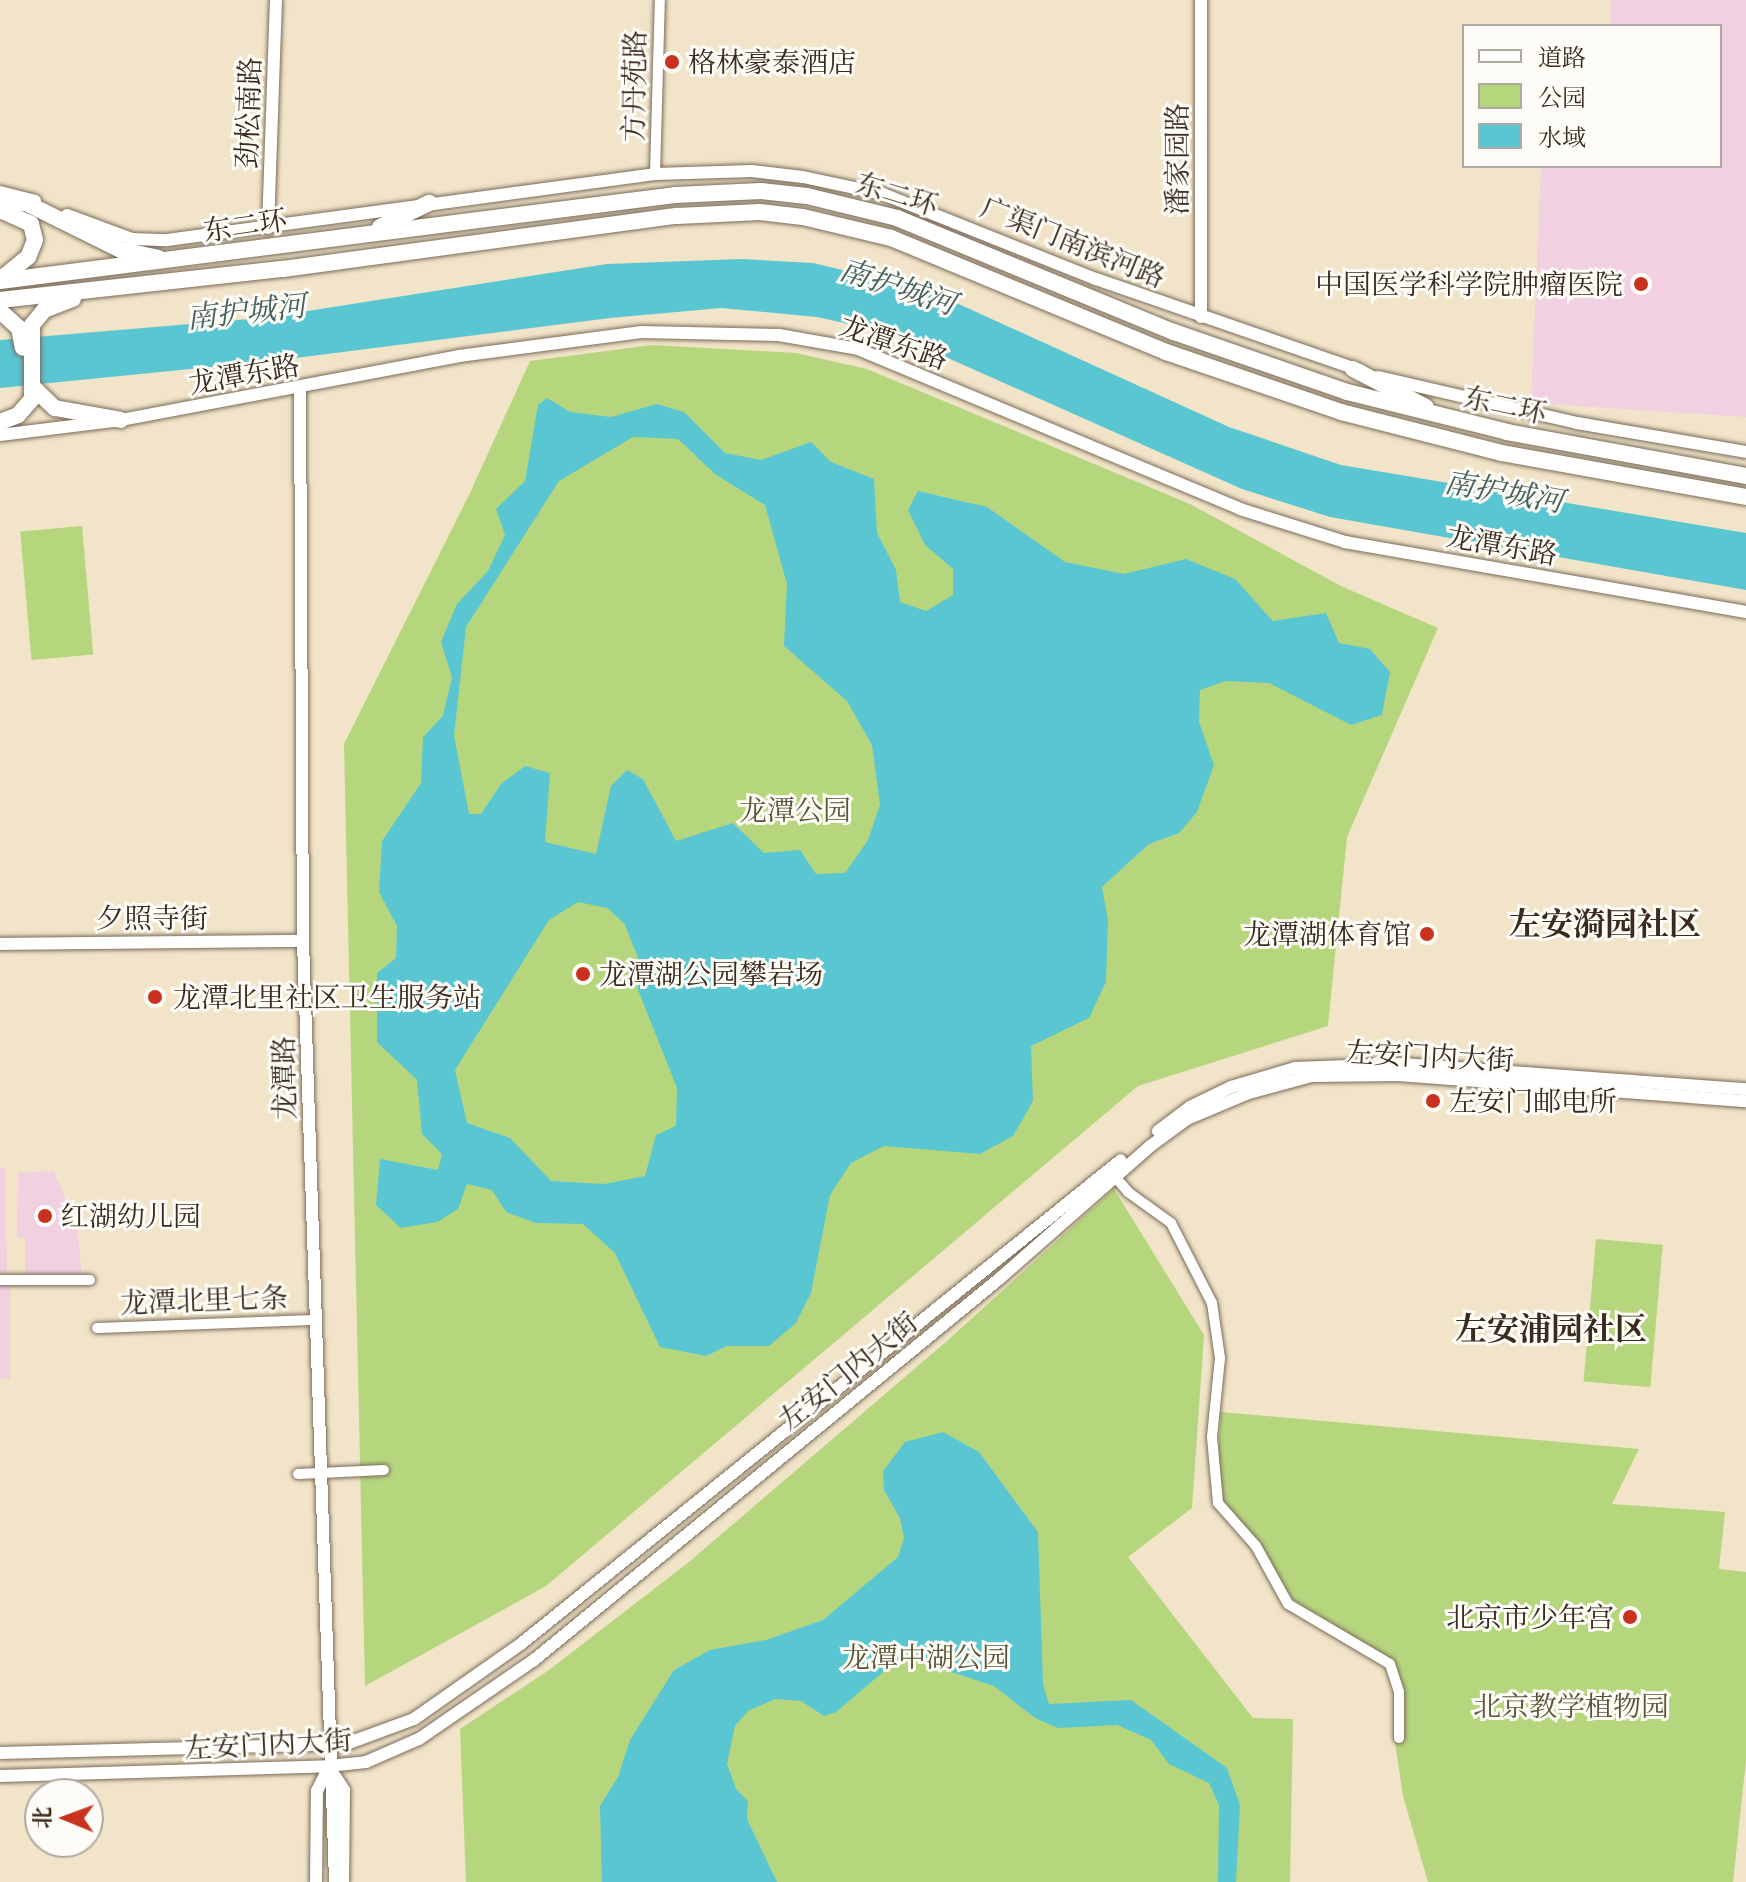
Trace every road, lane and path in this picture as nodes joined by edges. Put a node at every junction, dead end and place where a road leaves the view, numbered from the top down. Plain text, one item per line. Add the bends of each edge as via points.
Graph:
1 (276, 0) edge
2 (660, 0) edge
3 (1201, 0) edge
4 (655, 174) junction
5 (0, 192) edge
6 (0, 202) edge
7 (429, 203) junction
8 (0, 210) edge
9 (268, 228) junction
10 (367, 234) junction
11 (175, 261) junction
12 (0, 280) edge
13 (89, 291) junction
14 (0, 300) edge
15 (0, 311) edge
16 (1201, 317) junction
17 (25, 332) junction
18 (1353, 369) junction
19 (30, 388) junction
20 (300, 388) junction
21 (0, 413) edge
22 (1448, 419) junction
23 (121, 420) junction
24 (0, 422) edge
25 (0, 435) edge
26 (1746, 452) edge
27 (1746, 466) edge
28 (1715, 470) junction
29 (1746, 476) edge
30 (1746, 497) edge
31 (1746, 612) edge
32 (303, 941) junction
33 (0, 944) edge
34 (1746, 1089) edge
35 (1746, 1101) edge
36 (1112, 1173) junction
37 (0, 1280) edge
38 (90, 1280) dead end
39 (314, 1320) junction
40 (97, 1328) dead end
41 (384, 1470) dead end
42 (318, 1473) junction
43 (298, 1474) dead end
44 (1399, 1738) dead end
45 (328, 1745) junction
46 (0, 1753) edge
47 (329, 1766) junction
48 (0, 1776) edge
49 (316, 1882) edge
50 (325, 1882) edge
51 (335, 1882) edge
52 (343, 1882) edge

1 - 9 street, 劲松南路
2 - 4 street, 方丹苑路
3 - 16 street, 潘家园路
4 - 7 street, 广渠门南滨河路
4 - 16 street, 广渠门南滨河路 via 752,171 846,184
5 - 9 street, 广渠门南滨河路 via 18,194 132,239
6 - 11 highway via 26,203 121,250
7 - 9 street, 广渠门南滨河路
7 - 10 highway
8 - 12 highway via 31,224 35,240 28,257
10 - 11 highway, 东二环
10 - 22 highway, 东二环 via 675,195 761,191 807,196 897,218 1298,377
11 - 12 highway, 东二环
13 - 14 highway, 东二环
13 - 17 highway via 44,310
13 - 30 highway, 东二环 via 677,216 760,212 803,217 891,238 1166,352 1328,408 1502,453
15 - 17 highway
16 - 18 street, 广渠门南滨河路
17 - 19 highway
18 - 22 highway
18 - 26 street, 广渠门南滨河路 via 1525,412
19 - 21 highway
19 - 23 highway via 55,408
19 - 24 highway via 29,405
20 - 23 street, 龙潭东路
20 - 31 street, 龙潭东路 via 459,356 641,332 779,335 858,349 1240,509 1345,542
20 - 32 street, 龙潭路
22 - 28 highway, 东二环
23 - 25 street, 龙潭东路
27 - 28 highway
28 - 29 highway, 东二环
32 - 33 street, 夕照寺街
32 - 39 street, 龙潭路
34 - 36 street, 左安门内大街 via 1402,1064 1295,1068 1231,1087 1190,1107
35 - 36 street, 左安门内大街 via 1412,1076 1311,1076 1249,1093 1187,1119
36 - 44 street via 1171,1223 1212,1303 1220,1358 1212,1437 1218,1503 1256,1546 1288,1604 1390,1664 1399,1692
36 - 45 street, 左安门内大街 via 463,1687 391,1732
36 - 47 street, 左安门内大街 via 987,1289 534,1660 419,1739 366,1762
37 - 38 street
39 - 40 street, 龙潭北里七条
39 - 42 street, 龙潭路
41 - 42 street
42 - 43 street
42 - 45 street, 龙潭路
45 - 46 street, 左安门内大街
45 - 47 street, 龙潭路
47 - 48 street, 左安门内大街
47 - 49 street, 龙潭路 via 317,1791
47 - 50 street, 龙潭路 via 323,1791
47 - 51 street, 龙潭路 via 335,1790
47 - 52 street, 龙潭路 via 344,1790

